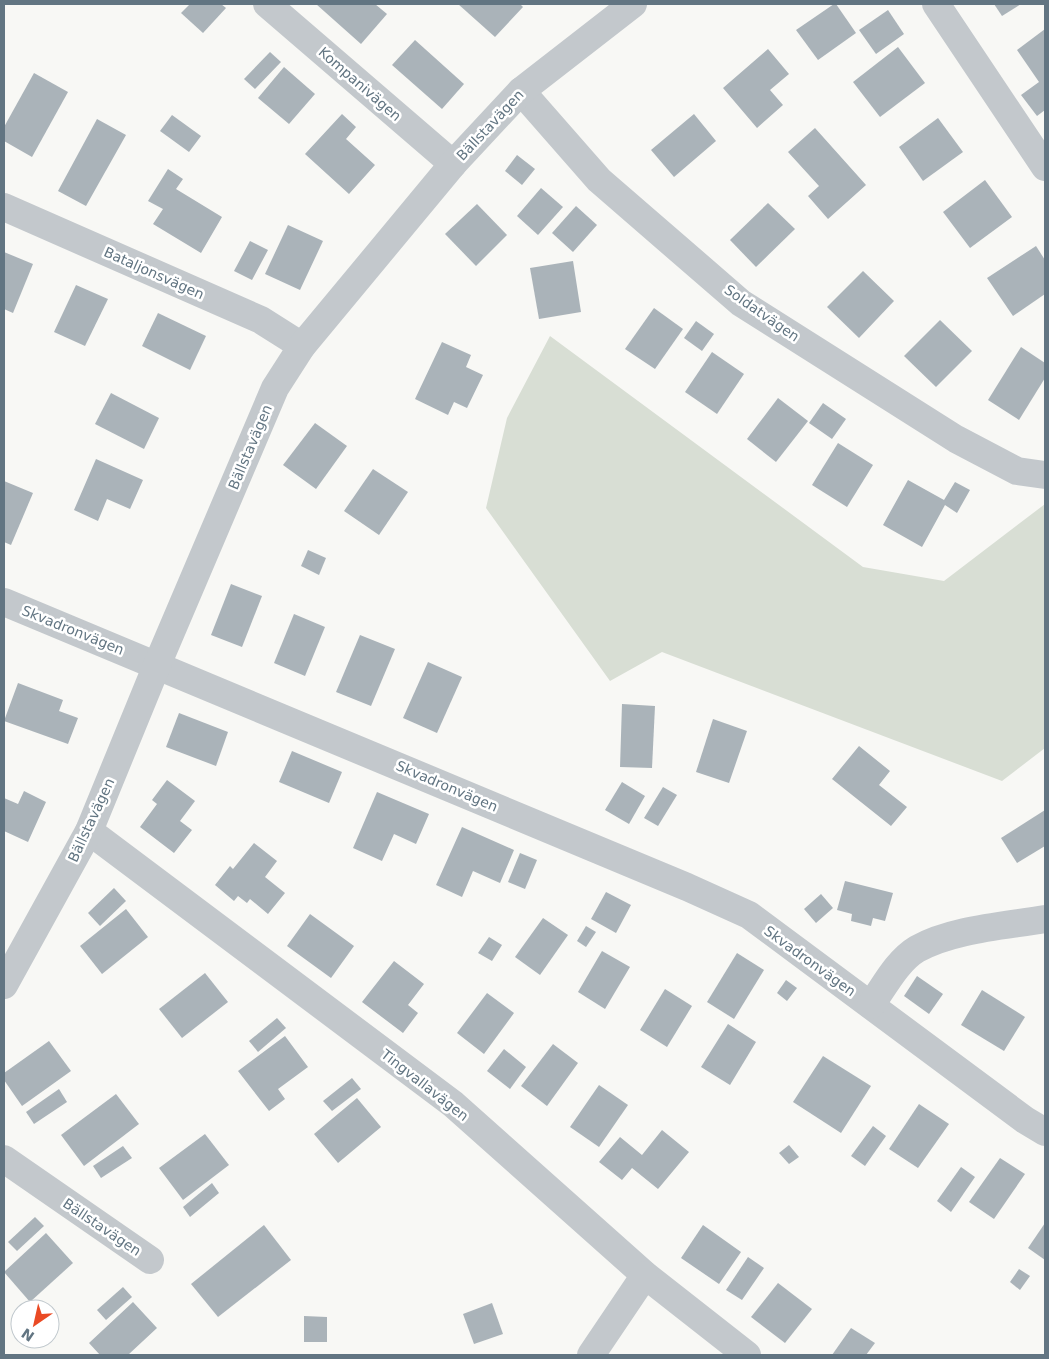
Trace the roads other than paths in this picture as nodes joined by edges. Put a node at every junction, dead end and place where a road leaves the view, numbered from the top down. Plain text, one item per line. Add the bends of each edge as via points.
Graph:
1 (267, 4) edge
2 (633, 4) edge
3 (936, 4) edge
4 (521, 91) junction
5 (454, 164) junction
6 (1045, 168) edge
7 (4, 207) edge
8 (302, 346) junction
9 (1045, 475) edge
10 (4, 602) edge
11 (157, 664) junction
12 (89, 831) junction
13 (1045, 919) edge
14 (4, 985) edge
15 (871, 1005) junction
16 (1045, 1132) edge
17 (4, 1160) edge
18 (150, 1260) dead end
19 (645, 1275) junction
20 (591, 1355) edge
21 (747, 1355) edge

1 - 5 street, Kompanivägen
2 - 4 street, Bällstavägen
3 - 6 street
4 - 5 street, Bällstavägen
4 - 9 street, Soldatvägen via 599,180 741,302 956,440 1017,472
5 - 8 street, Bällstavägen
7 - 8 street, Bataljonsvägen via 262,320
8 - 11 street, Bällstavägen via 275,388
10 - 11 street, Skvadronvägen
11 - 12 street, Bällstavägen
11 - 15 street, Skvadronvägen via 749,915
12 - 14 street, Bällstavägen
12 - 19 street, Tingvallavägen via 453,1104
13 - 15 street, Skvadronvägen via 945,938 917,950 899,965
15 - 16 street, Skvadronvägen
17 - 18 street, Bällstavägen
19 - 20 street
19 - 21 street, Tingvallavägen

